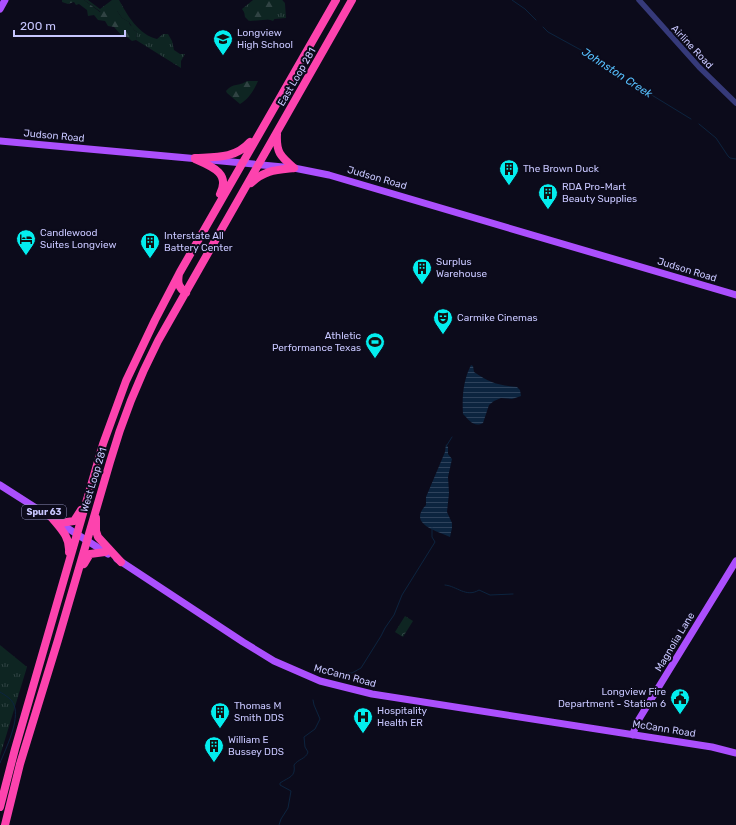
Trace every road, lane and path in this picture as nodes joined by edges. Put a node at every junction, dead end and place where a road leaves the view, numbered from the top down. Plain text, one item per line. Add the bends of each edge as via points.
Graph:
1 (4, 0) edge
2 (336, 0) edge
3 (352, 0) edge
4 (639, 0) edge
5 (0, 9) edge
6 (320, 27) junction
7 (318, 62) junction
8 (736, 103) edge
9 (260, 131) junction
10 (277, 133) junction
11 (0, 141) edge
12 (195, 158) junction
13 (242, 162) junction
14 (259, 164) junction
15 (294, 168) junction
16 (245, 189) junction
17 (213, 214) junction
18 (180, 272) junction
19 (186, 292) junction
20 (736, 295) edge
21 (0, 485) edge
22 (88, 499) junction
23 (98, 503) junction
24 (52, 518) junction
25 (60, 522) junction
26 (77, 534) junction
27 (87, 540) junction
28 (105, 552) junction
29 (736, 561) edge
30 (121, 562) junction
31 (68, 565) junction
32 (76, 580) junction
33 (45, 645) junction
34 (47, 677) junction
35 (28, 705) junction
36 (633, 735) junction
37 (27, 741) junction
38 (736, 753) edge
39 (0, 807) edge
40 (6, 825) edge

1 - 5 main road
2 - 6 highway, East Loop 281
3 - 7 highway, East Loop 281
4 - 8 street, Airline Road via 698,67
6 - 7 highway via 328,33
6 - 9 highway, East Loop 281
7 - 10 highway, East Loop 281
9 - 12 highway via 238,153
9 - 13 highway, East Loop 281
10 - 14 highway, East Loop 281
10 - 15 highway via 279,152
11 - 12 main road, Judson Road
12 - 13 main road, Judson Road
12 - 17 highway via 216,169 222,177 222,189
13 - 14 main road, Judson Road
13 - 17 highway, West Loop 281
14 - 15 main road, Judson Road
14 - 16 highway, West Loop 281
15 - 16 highway via 265,173
15 - 20 main road, Judson Road via 355,182
16 - 19 highway, West Loop 281
17 - 18 highway, West Loop 281
18 - 19 highway via 179,285
18 - 22 highway, West Loop 281 via 147,336 118,401
19 - 23 highway, West Loop 281 via 136,385 118,433
21 - 24 main road, McCann Road / Spur 63
22 - 25 highway via 75,520
22 - 26 highway, West Loop 281
23 - 27 highway, West Loop 281
23 - 30 highway via 97,534
24 - 25 main road, McCann Road / Spur 63
24 - 31 highway via 68,540
25 - 26 main road, McCann Road / Spur 63
26 - 27 main road, McCann Road / Spur 63
26 - 31 highway, West Loop 281
27 - 28 main road, McCann Road / Spur 63
27 - 32 highway, West Loop 281
28 - 30 main road, McCann Road / Spur 63
28 - 32 highway via 89,555
29 - 36 main road, Magnolia Lane via 636,724
30 - 36 main road, McCann Road / Spur 63 via 264,655 320,681 372,694
31 - 33 highway, West Loop 281
32 - 34 highway, West Loop 281
33 - 34 highway via 48,651 42,670
33 - 35 highway, West Loop 281
34 - 37 highway, West Loop 281
35 - 37 highway via 32,709 25,733
35 - 39 highway, West Loop 281
36 - 38 main road, McCann Road / Spur 63
37 - 40 highway, West Loop 281

